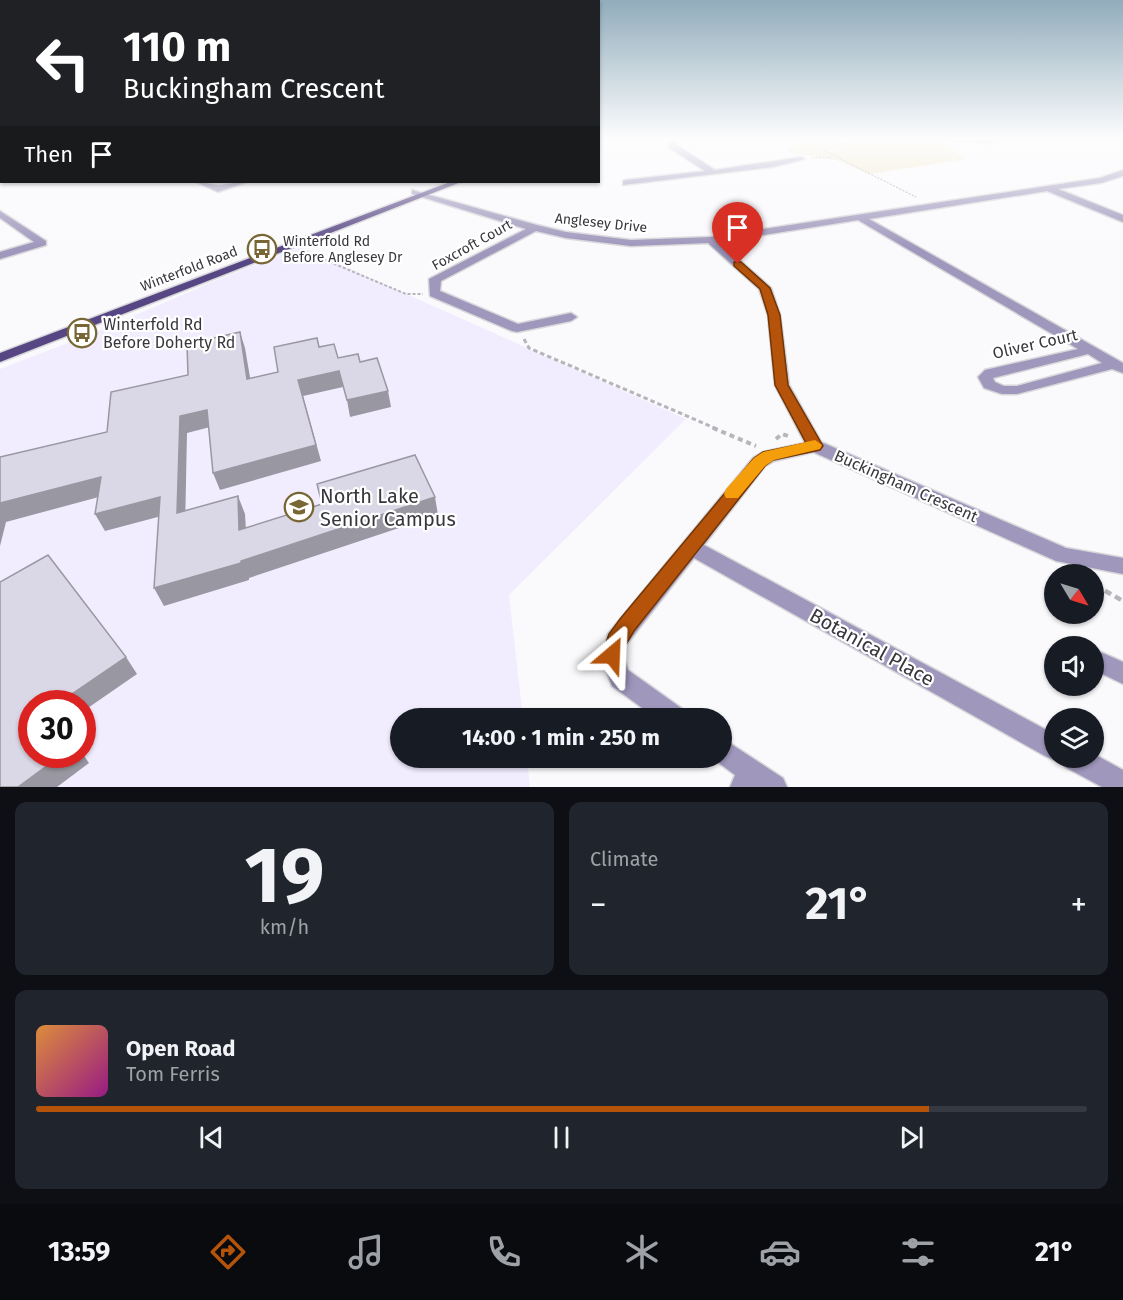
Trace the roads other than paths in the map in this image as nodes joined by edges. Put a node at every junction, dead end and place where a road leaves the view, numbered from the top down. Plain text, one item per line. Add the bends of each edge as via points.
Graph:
1 (691, 175) edge
2 (1118, 175) edge
3 (203, 183) edge
4 (239, 183) edge
5 (442, 183) edge
6 (454, 183) edge
7 (626, 183) dead end
8 (1047, 188) junction
9 (424, 192) junction
10 (0, 214) edge
11 (857, 216) junction
12 (1123, 219) edge
13 (535, 228) junction
14 (711, 240) junction
15 (0, 256) edge
16 (571, 317) dead end
17 (1089, 350) junction
18 (0, 352) edge
19 (0, 358) edge
20 (1118, 367) edge
21 (815, 446) junction
22 (690, 547) junction
23 (1123, 566) edge
24 (1104, 664) edge
25 (1123, 673) edge
26 (661, 708) edge
27 (1044, 742) edge
28 (732, 762) edge
29 (1093, 768) edge
30 (747, 779) edge
31 (1123, 784) edge
32 (774, 787) edge

1 - 7 street
2 - 8 street, Anglesey Drive
3 - 4 street via 218,189
5 - 9 main road, Winterfold Road
6 - 9 main road, Winterfold Road
8 - 11 street, Anglesey Drive
8 - 12 street
9 - 13 street, Anglesey Drive
9 - 18 main road, Winterfold Road
9 - 19 main road, Winterfold Road
10 - 15 street via 42,243
11 - 14 street, Anglesey Drive
11 - 17 street
13 - 14 street, Anglesey Drive via 631,243
13 - 16 street, Foxcroft Court via 435,279 434,293 516,327
14 - 21 street, Buckingham Crescent via 765,288 774,315 782,385
17 - 20 street
17 - 20 street, Oliver Court via 985,377 988,385 1017,390
21 - 22 street via 769,456 759,462
21 - 23 street, Buckingham Crescent via 1063,555
22 - 26 street via 627,625 612,655 620,678
22 - 27 street, Botanical Place
24 - 25 street
28 - 30 street
29 - 31 street
30 - 32 street

